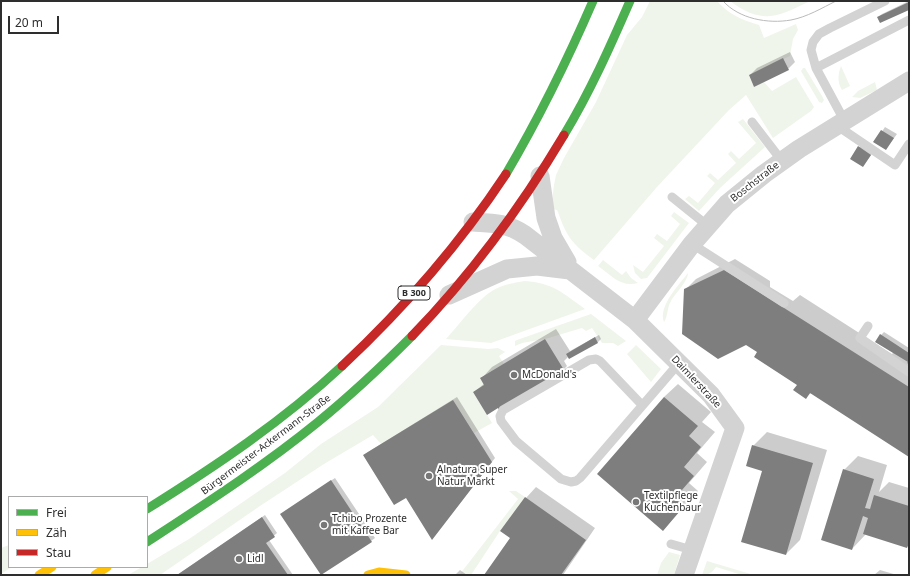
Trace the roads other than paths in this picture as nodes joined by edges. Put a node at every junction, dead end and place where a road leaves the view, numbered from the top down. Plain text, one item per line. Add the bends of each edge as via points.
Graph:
1 (593, 1) edge
2 (630, 1) edge
3 (885, 1) edge
4 (909, 20) edge
5 (816, 68) junction
6 (909, 81) edge
7 (752, 122) dead end
8 (840, 123) junction
9 (909, 144) edge
10 (782, 161) junction
11 (540, 176) junction
12 (672, 197) dead end
13 (473, 222) junction
14 (504, 225) junction
15 (708, 226) junction
16 (692, 244) junction
17 (572, 271) junction
18 (449, 295) junction
19 (784, 303) dead end
20 (635, 320) junction
21 (868, 326) dead end
22 (679, 363) junction
23 (909, 372) edge
24 (642, 405) junction
25 (148, 508) edge
26 (148, 541) edge
27 (672, 544) dead end
28 (692, 550) junction
29 (50, 568) edge
30 (105, 568) edge
31 (38, 575) edge
32 (94, 575) edge
33 (368, 575) edge
34 (406, 575) edge
35 (684, 575) edge

1 - 13 main road, Bürgermeister-Ackermann-Straße / B 300 via 532,129
2 - 11 main road, Bürgermeister-Ackermann-Straße / B 300 via 602,65
3 - 5 lane via 819,34 811,50
4 - 5 lane
5 - 8 lane
6 - 8 street, Boschstraße
7 - 10 lane
8 - 9 lane via 895,165
8 - 10 street, Boschstraße
10 - 15 street, Boschstraße via 727,204
11 - 14 main road, Bürgermeister-Ackermann-Straße / B 300
11 - 17 street, Daimlerstraße via 546,218 553,238
12 - 15 lane
13 - 14 street, Daimlerstraße
13 - 25 main road, Bürgermeister-Ackermann-Straße / B 300 via 406,302 361,348 305,398 246,444
14 - 17 street, Daimlerstraße via 525,235
14 - 18 main road, Bürgermeister-Ackermann-Straße / B 300
15 - 16 street, Boschstraße
16 - 19 lane
16 - 20 street, Boschstraße
17 - 18 street, Daimlerstraße via 537,266 507,269
17 - 20 street, Daimlerstraße
18 - 26 main road, Bürgermeister-Ackermann-Straße / B 300 via 404,344 334,409 210,502
20 - 22 street, Daimlerstraße
21 - 23 lane via 860,338
22 - 24 lane
22 - 28 street, Daimlerstraße via 711,395 735,428
24 - 24 lane via 580,478 571,482 561,479 516,442 500,416 503,410 590,360 596,359
27 - 28 lane
28 - 35 street, Daimlerstraße
29 - 31 main road
30 - 32 main road
33 - 34 main road via 379,572

